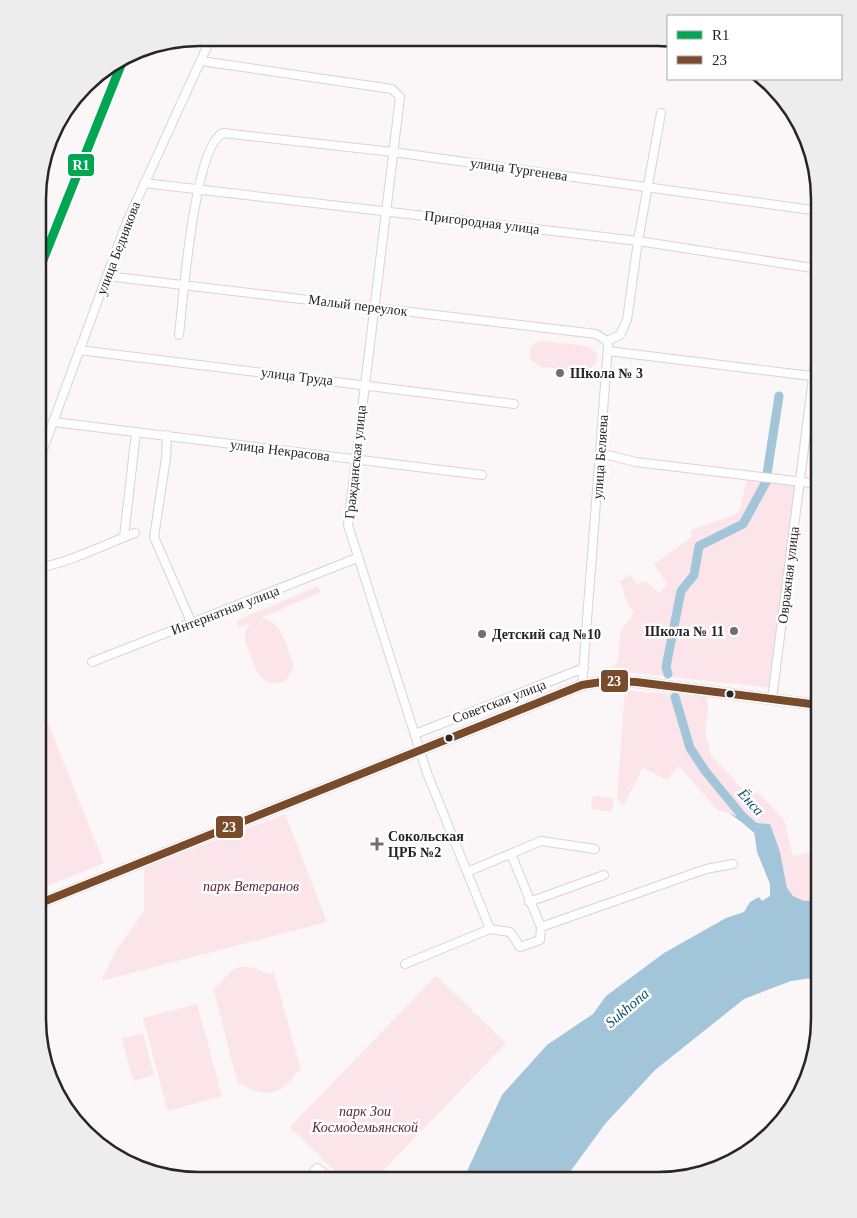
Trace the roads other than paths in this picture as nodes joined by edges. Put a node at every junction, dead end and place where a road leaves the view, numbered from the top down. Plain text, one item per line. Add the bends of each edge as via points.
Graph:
1 (207, 46) edge
2 (201, 61) junction
3 (661, 113) dead end
4 (393, 152) junction
5 (144, 183) junction
6 (647, 186) junction
7 (198, 189) junction
8 (385, 210) junction
9 (811, 210) edge
10 (638, 241) junction
11 (811, 269) edge
12 (107, 276) junction
13 (184, 284) junction
14 (374, 307) junction
15 (179, 335) dead end
16 (606, 341) junction
17 (79, 350) junction
18 (608, 351) junction
19 (811, 376) edge
20 (364, 384) junction
21 (514, 404) dead end
22 (811, 416) edge
23 (54, 422) junction
24 (136, 432) junction
25 (167, 436) junction
26 (46, 442) edge
27 (600, 453) junction
28 (354, 460) junction
29 (482, 476) dead end
30 (800, 482) junction
31 (811, 483) edge
32 (135, 533) dead end
33 (124, 537) junction
34 (357, 558) junction
35 (46, 566) edge
36 (192, 624) junction
37 (92, 662) dead end
38 (584, 668) junction
39 (582, 685) junction
40 (772, 699) junction
41 (810, 704) edge
42 (414, 734) junction
43 (420, 751) junction
44 (595, 850) dead end
45 (511, 854) junction
46 (733, 864) dead end
47 (467, 872) junction
48 (604, 875) dead end
49 (46, 901) edge
50 (529, 902) junction
51 (541, 928) junction
52 (490, 929) junction
53 (405, 964) dead end

1 - 2 street, улица Беднякова
2 - 4 street, Гражданская улица via 392,90 398,93 400,100
2 - 5 street, улица Беднякова
3 - 6 street
4 - 6 street, улица Тургенева
4 - 7 street, улица Тургенева via 228,132 219,135 211,144
4 - 8 street, Гражданская улица
5 - 7 street, Пригородная улица
5 - 12 street, улица Беднякова
6 - 9 street, улица Тургенева
6 - 10 street
7 - 8 street, Пригородная улица
7 - 13 street
8 - 10 street, Пригородная улица
8 - 14 street, Гражданская улица
10 - 11 street, Пригородная улица
10 - 16 street via 627,320 620,335
12 - 13 street, Малый переулок
12 - 17 street, улица Беднякова
13 - 14 street, Малый переулок
13 - 15 street
14 - 16 street, Малый переулок via 596,334
14 - 20 street, Гражданская улица
16 - 18 street, улица Беляева
17 - 20 street, улица Труда
17 - 23 street, улица Беднякова
18 - 19 street
18 - 27 street, улица Беляева
20 - 21 street, улица Труда
20 - 28 street, Гражданская улица
22 - 30 street, Овражная улица
23 - 24 street, улица Некрасова
23 - 26 street, улица Беднякова
24 - 25 street, улица Некрасова
24 - 33 street
25 - 28 street, улица Некрасова
25 - 36 street via 154,538
27 - 30 street via 636,462
27 - 38 street, улица Беляева
28 - 29 street, улица Некрасова
28 - 34 street, Гражданская улица via 348,518
30 - 31 street
30 - 40 street, Овражная улица
32 - 33 street
33 - 35 street
34 - 36 street, Интернатная улица
34 - 42 street, Гражданская улица
36 - 37 street, Интернатная улица
38 - 39 street, улица Беляева
38 - 42 street, Советская улица
39 - 40 main road, Советская улица via 608,681 636,682
39 - 43 main road, Советская улица
40 - 41 main road, Советская улица
42 - 43 street, Гражданская улица
43 - 47 street, Гражданская улица
43 - 49 main road, Советская улица
44 - 45 street via 541,841
45 - 47 street
45 - 50 street
46 - 51 street via 706,869
47 - 52 street, Гражданская улица
48 - 50 street
50 - 51 street
51 - 52 street via 540,940 522,947 516,944 510,932
52 - 53 street

